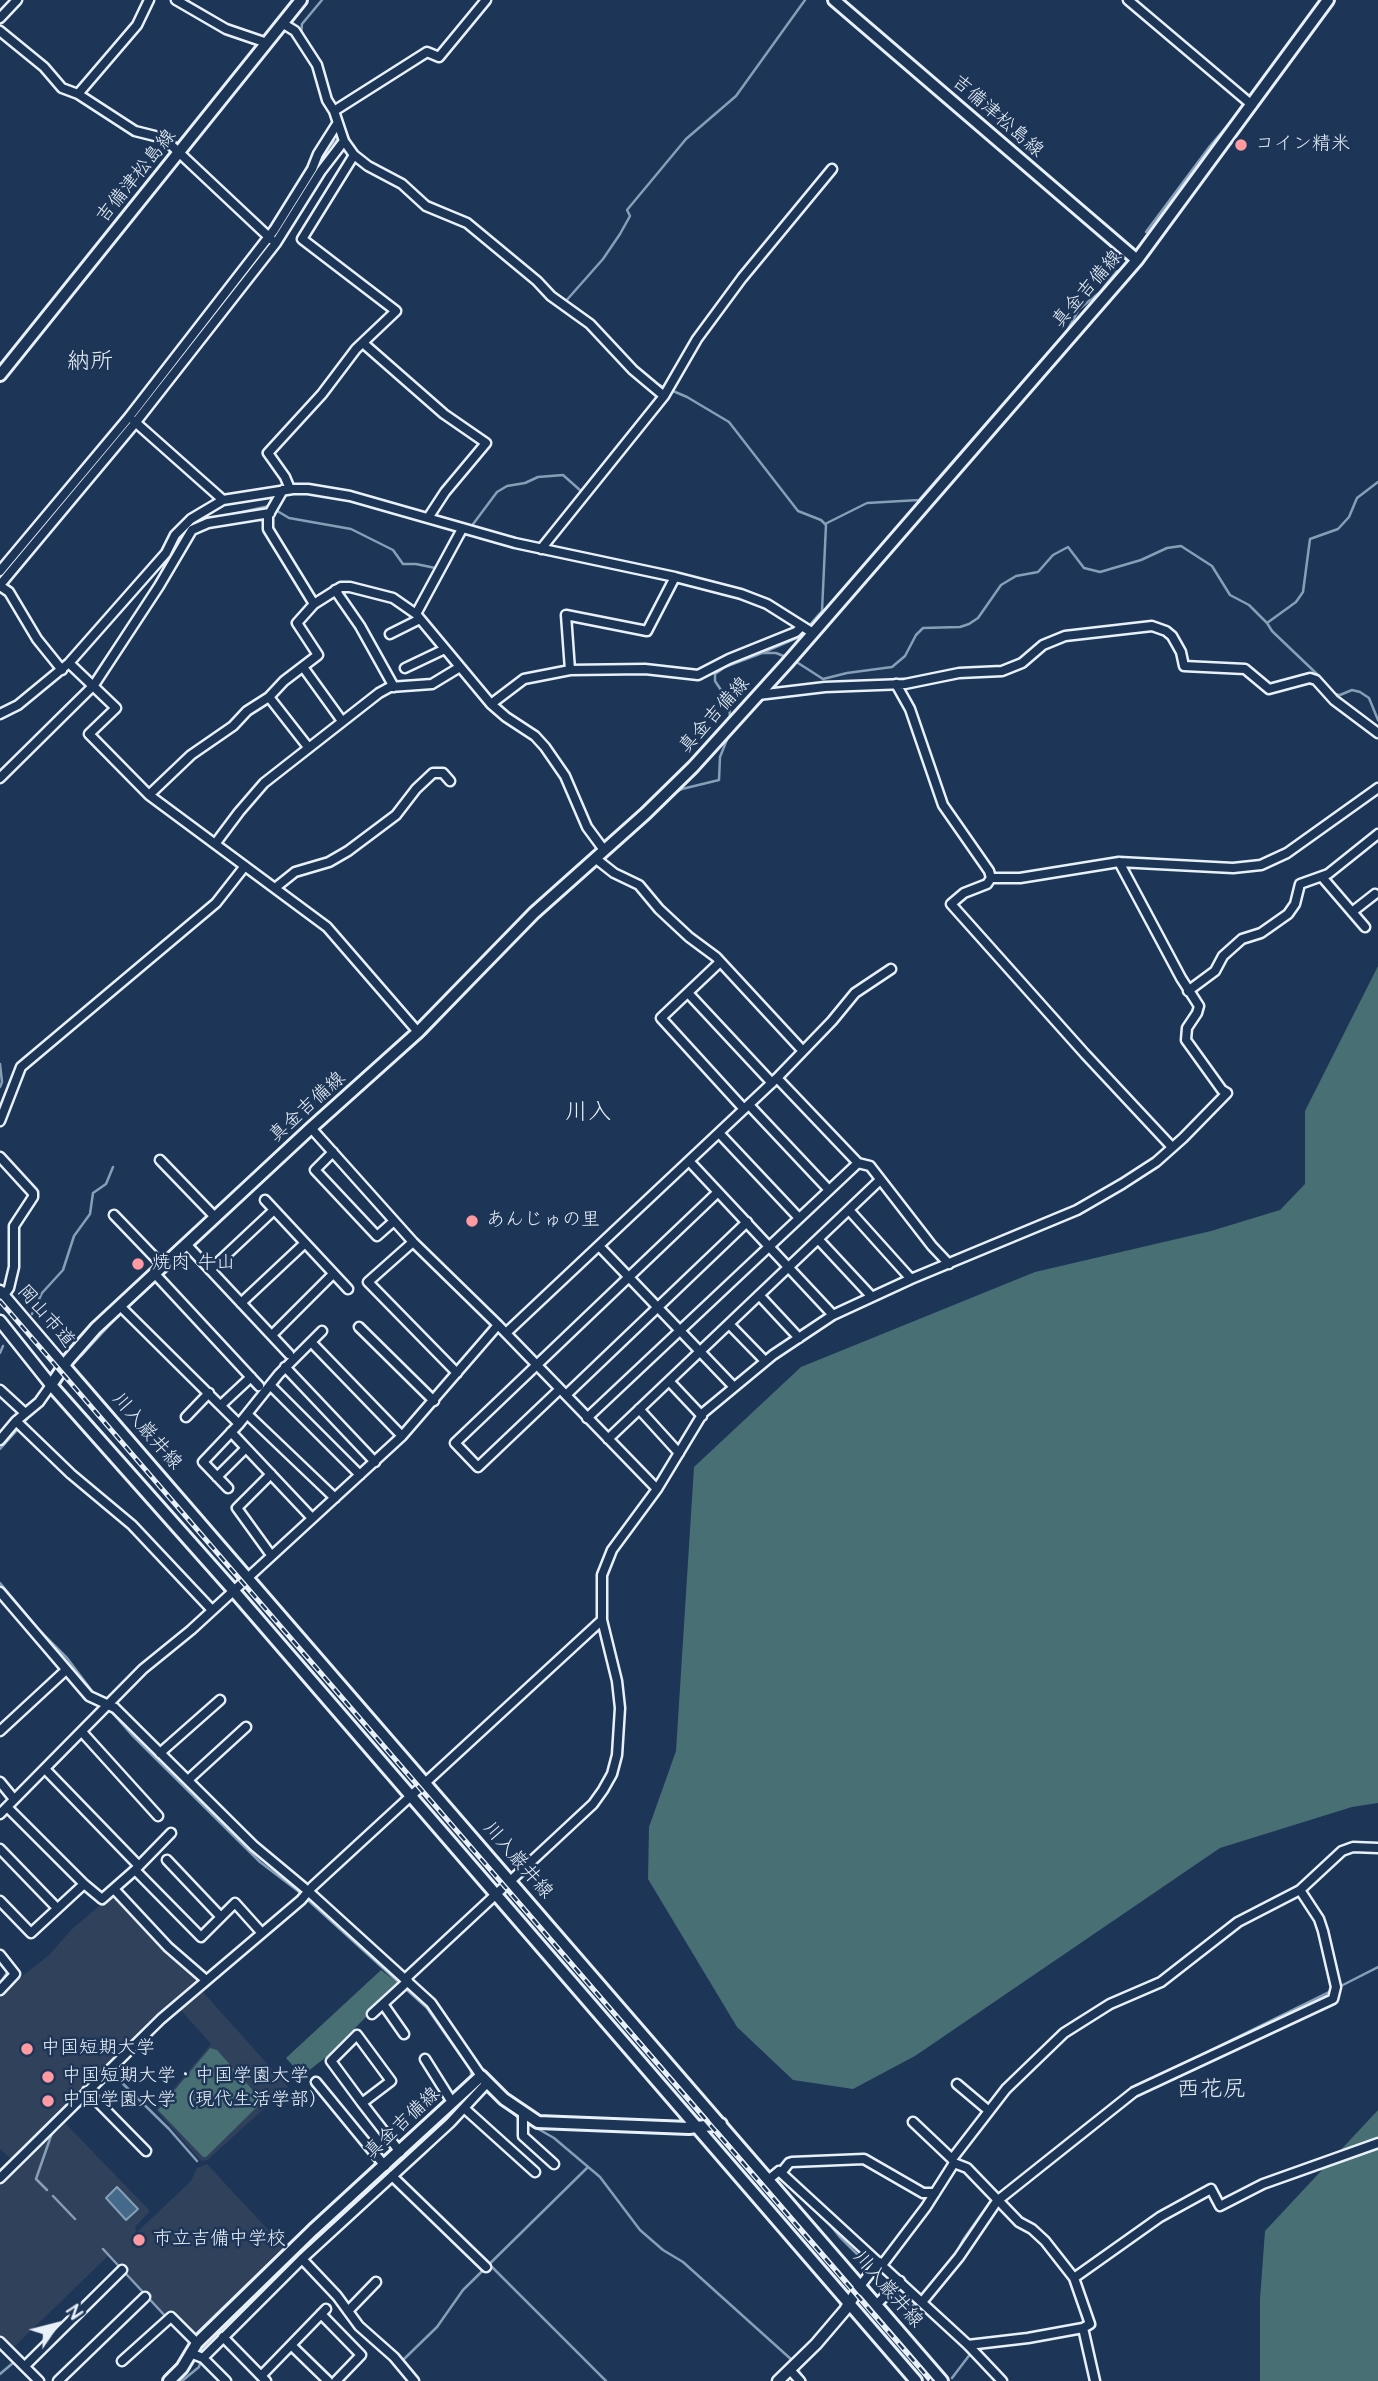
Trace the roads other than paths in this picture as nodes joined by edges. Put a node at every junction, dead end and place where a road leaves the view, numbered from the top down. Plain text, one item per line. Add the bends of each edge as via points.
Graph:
1 (17, 0) edge
2 (149, 0) edge
3 (176, 0) edge
4 (301, 0) edge
5 (486, 0) edge
6 (834, 0) edge
7 (1128, 0) edge
8 (1328, 0) edge
9 (0, 18) edge
10 (282, 23) junction
11 (0, 31) edge
12 (267, 43) junction
13 (78, 94) junction
14 (1252, 105) junction
15 (336, 109) junction
16 (341, 134) junction
17 (180, 152) junction
18 (354, 155) junction
19 (832, 169) dead end
20 (272, 240) junction
21 (1137, 260) junction
22 (363, 343) junction
23 (0, 375) edge
24 (664, 392) junction
25 (132, 420) junction
26 (286, 490) junction
27 (223, 500) junction
28 (271, 510) junction
29 (428, 518) junction
30 (467, 531) junction
31 (541, 549) junction
32 (0, 571) edge
33 (676, 577) junction
34 (0, 586) edge
35 (335, 590) junction
36 (314, 604) junction
37 (418, 617) junction
38 (807, 629) junction
39 (390, 634) dead end
40 (445, 649) junction
41 (69, 663) junction
42 (303, 667) junction
43 (460, 667) junction
44 (405, 668) dead end
45 (62, 670) junction
46 (570, 670) junction
47 (91, 683) junction
48 (896, 684) junction
49 (394, 687) junction
50 (758, 695) junction
51 (269, 697) junction
52 (491, 704) junction
53 (0, 714) edge
54 (342, 721) junction
55 (1378, 733) edge
56 (307, 747) junction
57 (0, 778) edge
58 (450, 781) dead end
59 (1378, 788) edge
60 (149, 795) junction
61 (1378, 834) edge
62 (215, 844) junction
63 (599, 858) junction
64 (1119, 862) junction
65 (246, 866) junction
66 (1322, 877) junction
67 (991, 878) junction
68 (275, 887) junction
69 (1375, 894) dead end
70 (1352, 912) junction
71 (1365, 927) dead end
72 (720, 962) junction
73 (891, 969) dead end
74 (1188, 990) junction
75 (688, 993) junction
76 (418, 1032) junction
77 (803, 1051) junction
78 (774, 1080) junction
79 (746, 1107) junction
80 (0, 1121) edge
81 (314, 1131) junction
82 (719, 1133) junction
83 (1171, 1146) junction
84 (333, 1152) junction
85 (0, 1157) edge
86 (160, 1160) dead end
87 (689, 1161) junction
88 (858, 1163) junction
89 (880, 1180) junction
90 (829, 1191) junction
91 (718, 1192) junction
92 (265, 1200) dead end
93 (274, 1210) junction
94 (849, 1210) junction
95 (114, 1215) dead end
96 (215, 1217) junction
97 (800, 1218) junction
98 (394, 1221) junction
99 (747, 1222) junction
100 (818, 1239) junction
101 (413, 1242) junction
102 (305, 1243) junction
103 (599, 1246) junction
104 (769, 1246) junction
105 (189, 1248) junction
106 (949, 1264) junction
107 (789, 1267) junction
108 (210, 1270) junction
109 (333, 1273) junction
110 (159, 1274) junction
111 (628, 1277) junction
112 (911, 1279) junction
113 (348, 1289) dead end
114 (2, 1293) edge
115 (759, 1296) junction
116 (872, 1297) junction
117 (241, 1303) junction
118 (657, 1307) junction
119 (123, 1309) junction
120 (833, 1315) junction
121 (0, 1321) edge
122 (729, 1324) junction
123 (498, 1325) junction
124 (359, 1327) dead end
125 (322, 1331) dead end
126 (680, 1331) junction
127 (506, 1333) junction
128 (272, 1335) junction
129 (799, 1338) junction
130 (311, 1342) junction
131 (700, 1352) junction
132 (289, 1354) dead end
133 (765, 1361) junction
134 (536, 1365) junction
135 (64, 1366) junction
136 (285, 1367) junction
137 (457, 1373) junction
138 (251, 1377) junction
139 (668, 1381) junction
140 (51, 1385) junction
141 (270, 1385) junction
142 (259, 1386) dead end
143 (733, 1387) junction
144 (0, 1390) edge
145 (563, 1392) junction
146 (209, 1393) junction
147 (435, 1401) junction
148 (221, 1405) junction
149 (639, 1409) junction
150 (25, 1413) junction
151 (247, 1413) junction
152 (702, 1416) junction
153 (186, 1417) dead end
154 (587, 1418) junction
155 (19, 1424) junction
156 (239, 1424) junction
157 (231, 1432) junction
158 (402, 1436) junction
159 (608, 1438) junction
160 (0, 1440) edge
161 (246, 1448) junction
162 (680, 1453) junction
163 (375, 1462) junction
164 (271, 1474) junction
165 (360, 1475) junction
166 (217, 1477) junction
167 (228, 1488) dead end
168 (657, 1489) junction
169 (335, 1498) junction
170 (312, 1518) junction
171 (271, 1555) junction
172 (247, 1576) junction
173 (233, 1590) junction
174 (0, 1592) edge
175 (212, 1610) junction
176 (602, 1620) junction
177 (66, 1670) junction
178 (220, 1700) dead end
179 (106, 1704) junction
180 (246, 1727) dead end
181 (0, 1731) edge
182 (82, 1732) junction
183 (160, 1753) junction
184 (45, 1769) junction
185 (188, 1780) junction
186 (0, 1782) edge
187 (426, 1782) junction
188 (411, 1797) junction
189 (14, 1799) junction
190 (3, 1810) edge
191 (158, 1816) dead end
192 (171, 1833) dead end
193 (1378, 1848) edge
194 (0, 1849) edge
195 (167, 1860) dead end
196 (137, 1867) junction
197 (511, 1881) junction
198 (84, 1884) junction
199 (114, 1889) junction
200 (1300, 1890) junction
201 (305, 1894) junction
202 (496, 1894) junction
203 (0, 1901) edge
204 (57, 1909) junction
205 (221, 1917) junction
206 (261, 1932) junction
207 (0, 1955) edge
208 (206, 1980) junction
209 (405, 1983) junction
210 (0, 1990) edge
211 (383, 2004) junction
212 (372, 2014) dead end
213 (404, 2034) dead end
214 (425, 2059) dead end
215 (484, 2080) junction
216 (316, 2082) dead end
217 (957, 2084) dead end
218 (90, 2094) junction
219 (450, 2099) junction
220 (362, 2103) junction
221 (466, 2110) junction
222 (989, 2111) junction
223 (523, 2118) junction
224 (913, 2122) dead end
225 (721, 2124) junction
226 (696, 2127) junction
227 (1378, 2143) edge
228 (532, 2144) junction
229 (397, 2148) junction
230 (146, 2151) dead end
231 (520, 2158) junction
232 (953, 2161) junction
233 (382, 2162) junction
234 (554, 2164) dead end
235 (535, 2172) dead end
236 (781, 2173) junction
237 (0, 2178) edge
238 (395, 2178) junction
239 (768, 2180) junction
240 (935, 2193) junction
241 (995, 2199) junction
242 (304, 2261) junction
243 (880, 2264) junction
244 (486, 2267) dead end
245 (122, 2270) dead end
246 (1074, 2278) junction
247 (900, 2281) junction
248 (376, 2282) dead end
249 (860, 2286) junction
250 (145, 2297) dead end
251 (920, 2300) junction
252 (849, 2303) junction
253 (877, 2304) junction
254 (348, 2311) junction
255 (1083, 2328) junction
256 (223, 2337) junction
257 (193, 2340) junction
258 (0, 2342) edge
259 (291, 2345) junction
260 (968, 2345) junction
261 (199, 2356) junction
262 (122, 2361) dead end
263 (25, 2366) junction
264 (793, 2367) junction
265 (263, 2378) edge
266 (39, 2381) edge
267 (58, 2381) edge
268 (169, 2381) edge
269 (226, 2381) edge
270 (328, 2381) edge
271 (336, 2381) edge
272 (414, 2381) edge
273 (778, 2381) edge
274 (800, 2381) edge
275 (916, 2381) edge
276 (942, 2381) edge
277 (1002, 2381) edge
278 (1095, 2381) edge

1 - 9 street
2 - 13 street via 137,25
3 - 12 street via 226,29
4 - 10 main road, 吉備津松島線
5 - 15 street via 439,57 426,52
6 - 21 main road, 吉備津松島線
7 - 14 street
8 - 14 main road, 真金吉備線
10 - 12 main road, 吉備津松島線
10 - 15 street via 295,31 317,65 327,100
11 - 13 street via 62,88
12 - 17 main road, 吉備津松島線
13 - 17 street via 135,131 159,137
14 - 21 main road, 真金吉備線
15 - 16 street
16 - 18 street
16 - 20 street
16 - 20 street via 318,154
17 - 20 street
17 - 23 main road, 吉備津松島線
18 - 22 street via 302,239 396,311
18 - 24 street via 402,184 426,206 467,223
19 - 24 street via 717,311
20 - 25 street
21 - 38 main road, 真金吉備線
22 - 26 street via 268,453 285,477
22 - 29 street via 444,414 486,443
24 - 31 street
25 - 27 street
25 - 32 street
25 - 34 street
26 - 27 street
26 - 28 street
26 - 29 street via 350,496
27 - 41 street via 183,526 166,553
28 - 36 street via 268,529
28 - 47 street via 192,530
29 - 30 street
30 - 31 street
30 - 37 street via 440,570
31 - 33 street
33 - 38 street via 758,600
33 - 46 street via 648,631 566,615
34 - 45 street via 9,592
35 - 36 street
35 - 37 street via 350,587 388,596
35 - 49 street
36 - 42 street via 297,623 318,655
37 - 39 street
37 - 40 street
38 - 46 street via 698,675 645,669
38 - 50 main road, 真金吉備線 via 791,659
40 - 43 street
40 - 44 street
41 - 45 street
41 - 47 street
42 - 51 street
42 - 54 street
43 - 49 street via 432,684
43 - 52 street
45 - 53 street
46 - 52 street via 524,679
47 - 57 street
47 - 60 street via 116,708 89,734
48 - 50 street
48 - 55 street via 1008,670 1065,636 1152,626 1172,636 1184,666 1245,669 1269,689 1316,680
48 - 67 street via 910,709 943,804
49 - 54 street
50 - 63 main road, 真金吉備線 via 693,767
51 - 56 street
51 - 60 street via 191,755
52 - 63 street via 535,736 557,763
54 - 56 street
56 - 62 street via 264,783
58 - 68 street via 443,773 430,775 396,816 348,851 295,872
59 - 64 street via 1270,862 1233,868
60 - 62 street
61 - 66 street
62 - 65 street
63 - 72 street via 639,885 659,909
63 - 76 main road, 真金吉備線 via 534,913
64 - 67 street via 1020,878
64 - 74 street
65 - 68 street
65 - 80 street via 216,903 21,1067
66 - 70 street
66 - 74 street via 1300,884 1288,914 1261,933 1241,939 1215,971
67 - 83 street via 951,904
68 - 76 street via 327,926
69 - 70 street
70 - 71 street
72 - 75 street
72 - 77 street
73 - 77 street via 855,993
74 - 83 street via 1199,1006 1186,1040 1227,1093
75 - 78 street
75 - 79 street via 661,1018
76 - 81 main road, 真金吉備線
77 - 78 street
78 - 79 street
78 - 88 street
79 - 82 street
79 - 90 street
81 - 84 street
81 - 96 main road, 真金吉備線
82 - 87 street
82 - 97 street
83 - 106 street via 1156,1162 1077,1210
84 - 98 street
84 - 98 street via 315,1170 377,1236
85 - 114 street via 33,1193 14,1226 14,1267 9,1287
86 - 96 street
87 - 91 street
87 - 103 street
88 - 89 street via 870,1166
88 - 90 street
89 - 94 street
89 - 106 street
90 - 97 street
91 - 99 street
91 - 111 street
92 - 93 street
93 - 102 street
93 - 108 street
94 - 100 street
94 - 112 street
95 - 110 street
96 - 105 main road, 真金吉備線
97 - 104 street
98 - 101 street
99 - 104 street
99 - 118 street
100 - 107 street
100 - 116 street
101 - 123 street
101 - 137 street via 368,1282
102 - 109 street
102 - 117 street
103 - 111 street
103 - 127 street
104 - 107 street
104 - 126 street
105 - 108 street
105 - 110 main road, 真金吉備線
106 - 112 street
107 - 115 street
107 - 120 street
108 - 117 street
109 - 113 street
109 - 128 street
110 - 119 main road, 真金吉備線
110 - 138 street
111 - 118 street
111 - 134 street
112 - 116 street
114 - 135 street, 岡山市道
115 - 122 street
115 - 129 street
116 - 120 street
117 - 128 street
118 - 126 street
118 - 145 street
119 - 135 main road, 真金吉備線 via 96,1328
119 - 146 street
120 - 129 street
121 - 140 street, 岡山市道
122 - 131 street
122 - 133 street
123 - 127 street
123 - 137 street
124 - 147 street
125 - 130 street
126 - 131 street
126 - 154 street
127 - 134 street
128 - 132 street
129 - 133 street
130 - 136 street
130 - 158 street
131 - 139 street
131 - 143 street
133 - 143 street
134 - 145 street
134 - 145 street via 455,1443 478,1467
135 - 140 main road, 真金吉備線
135 - 172 main road, 川入巌井線
136 - 141 street
136 - 163 street
137 - 147 street
138 - 142 street
138 - 148 street
139 - 149 street
139 - 152 street
140 - 150 street
140 - 173 main road, 川入巌井線
141 - 151 street
141 - 165 street
143 - 152 street
144 - 150 street
145 - 154 street
146 - 148 street
146 - 153 street
147 - 158 street
148 - 156 street
149 - 159 street
149 - 162 street
150 - 155 street
151 - 156 street
151 - 169 street
152 - 162 street
154 - 159 street
155 - 160 street
155 - 175 street via 132,1525
156 - 157 street
157 - 161 street
157 - 166 street via 203,1462
158 - 163 street
159 - 168 street
161 - 164 street
161 - 166 street
162 - 168 street
163 - 165 street
164 - 170 street
164 - 171 street via 237,1508
165 - 169 street
166 - 167 street
168 - 176 street via 606,1562 600,1589
169 - 170 street
170 - 171 street
171 - 172 street
172 - 173 street
172 - 187 main road, 川入巌井線
173 - 175 street
173 - 188 main road, 川入巌井線
174 - 177 street
175 - 179 street
176 - 187 street
176 - 197 street via 620,1708 612,1774 593,1804
177 - 179 street via 89,1696
177 - 181 street
178 - 183 street
179 - 182 street
179 - 183 street
180 - 185 street
182 - 184 street
182 - 191 street
183 - 185 street
184 - 189 street
184 - 196 street
185 - 201 street
186 - 189 street
187 - 188 street
187 - 197 main road, 川入巌井線
188 - 201 street
188 - 202 main road, 川入巌井線
189 - 190 street
190 - 198 street
192 - 196 street
193 - 200 street via 1342,1851
194 - 204 street
195 - 205 street
196 - 199 street
196 - 205 street via 201,1937
197 - 202 street
197 - 225 main road, 川入巌井線
198 - 199 street via 102,1899
198 - 204 street
199 - 208 street
200 - 222 street via 1238,1922 1161,1982 1110,2004 1070,2029
200 - 241 street via 1323,1931 1336,1989 1333,1999 1134,2092
201 - 206 street
201 - 209 street
202 - 209 street
202 - 226 main road, 川入巌井線
203 - 204 street via 31,1933
205 - 206 street via 235,1903
206 - 208 street
207 - 210 street via 15,1974
208 - 218 street via 161,2019
209 - 211 street
209 - 215 street via 431,2003
211 - 212 street
211 - 213 street
214 - 219 street
215 - 219 main road, 真金吉備線
215 - 221 street
215 - 223 main road
216 - 233 street
217 - 222 street
218 - 230 street
218 - 237 street
219 - 229 main road, 真金吉備線
220 - 220 street via 331,2061 357,2035 391,2081
220 - 229 street
221 - 231 street
221 - 238 street
222 - 232 street
223 - 226 main road
223 - 228 street via 523,2136
224 - 232 street
225 - 226 main road
225 - 239 main road, 川入巌井線
226 - 252 main road, 川入巌井線
227 - 246 street via 1263,2184 1220,2206 1211,2189 1160,2217
228 - 231 street
228 - 234 street
229 - 233 main road, 真金吉備線
231 - 235 street
232 - 240 street
232 - 241 street via 967,2168
233 - 257 main road, 真金吉備線
236 - 239 street
236 - 240 street via 792,2162 864,2159 923,2193
236 - 243 street
238 - 242 street
238 - 244 street
239 - 249 main road, 川入巌井線
240 - 243 street
241 - 246 street via 1045,2241
241 - 251 street via 959,2257
242 - 254 street
242 - 256 street
243 - 247 street
243 - 249 street
245 - 263 street
246 - 255 street via 1090,2324
247 - 251 street
247 - 253 street
248 - 254 street
249 - 252 street
249 - 253 main road, 川入巌井線
250 - 267 street
251 - 260 street
252 - 264 street
252 - 275 main road, 川入巌井線
253 - 276 main road, 川入巌井線
254 - 272 street
255 - 260 street
255 - 278 street
256 - 261 street
256 - 265 street
257 - 261 main road, 真金吉備線
257 - 262 street via 171,2316
258 - 263 street
259 - 265 street
259 - 270 street
259 - 271 street via 324,2312 361,2355
260 - 277 street
261 - 268 main road, 真金吉備線
261 - 269 street
263 - 266 street
264 - 273 street
264 - 274 street

